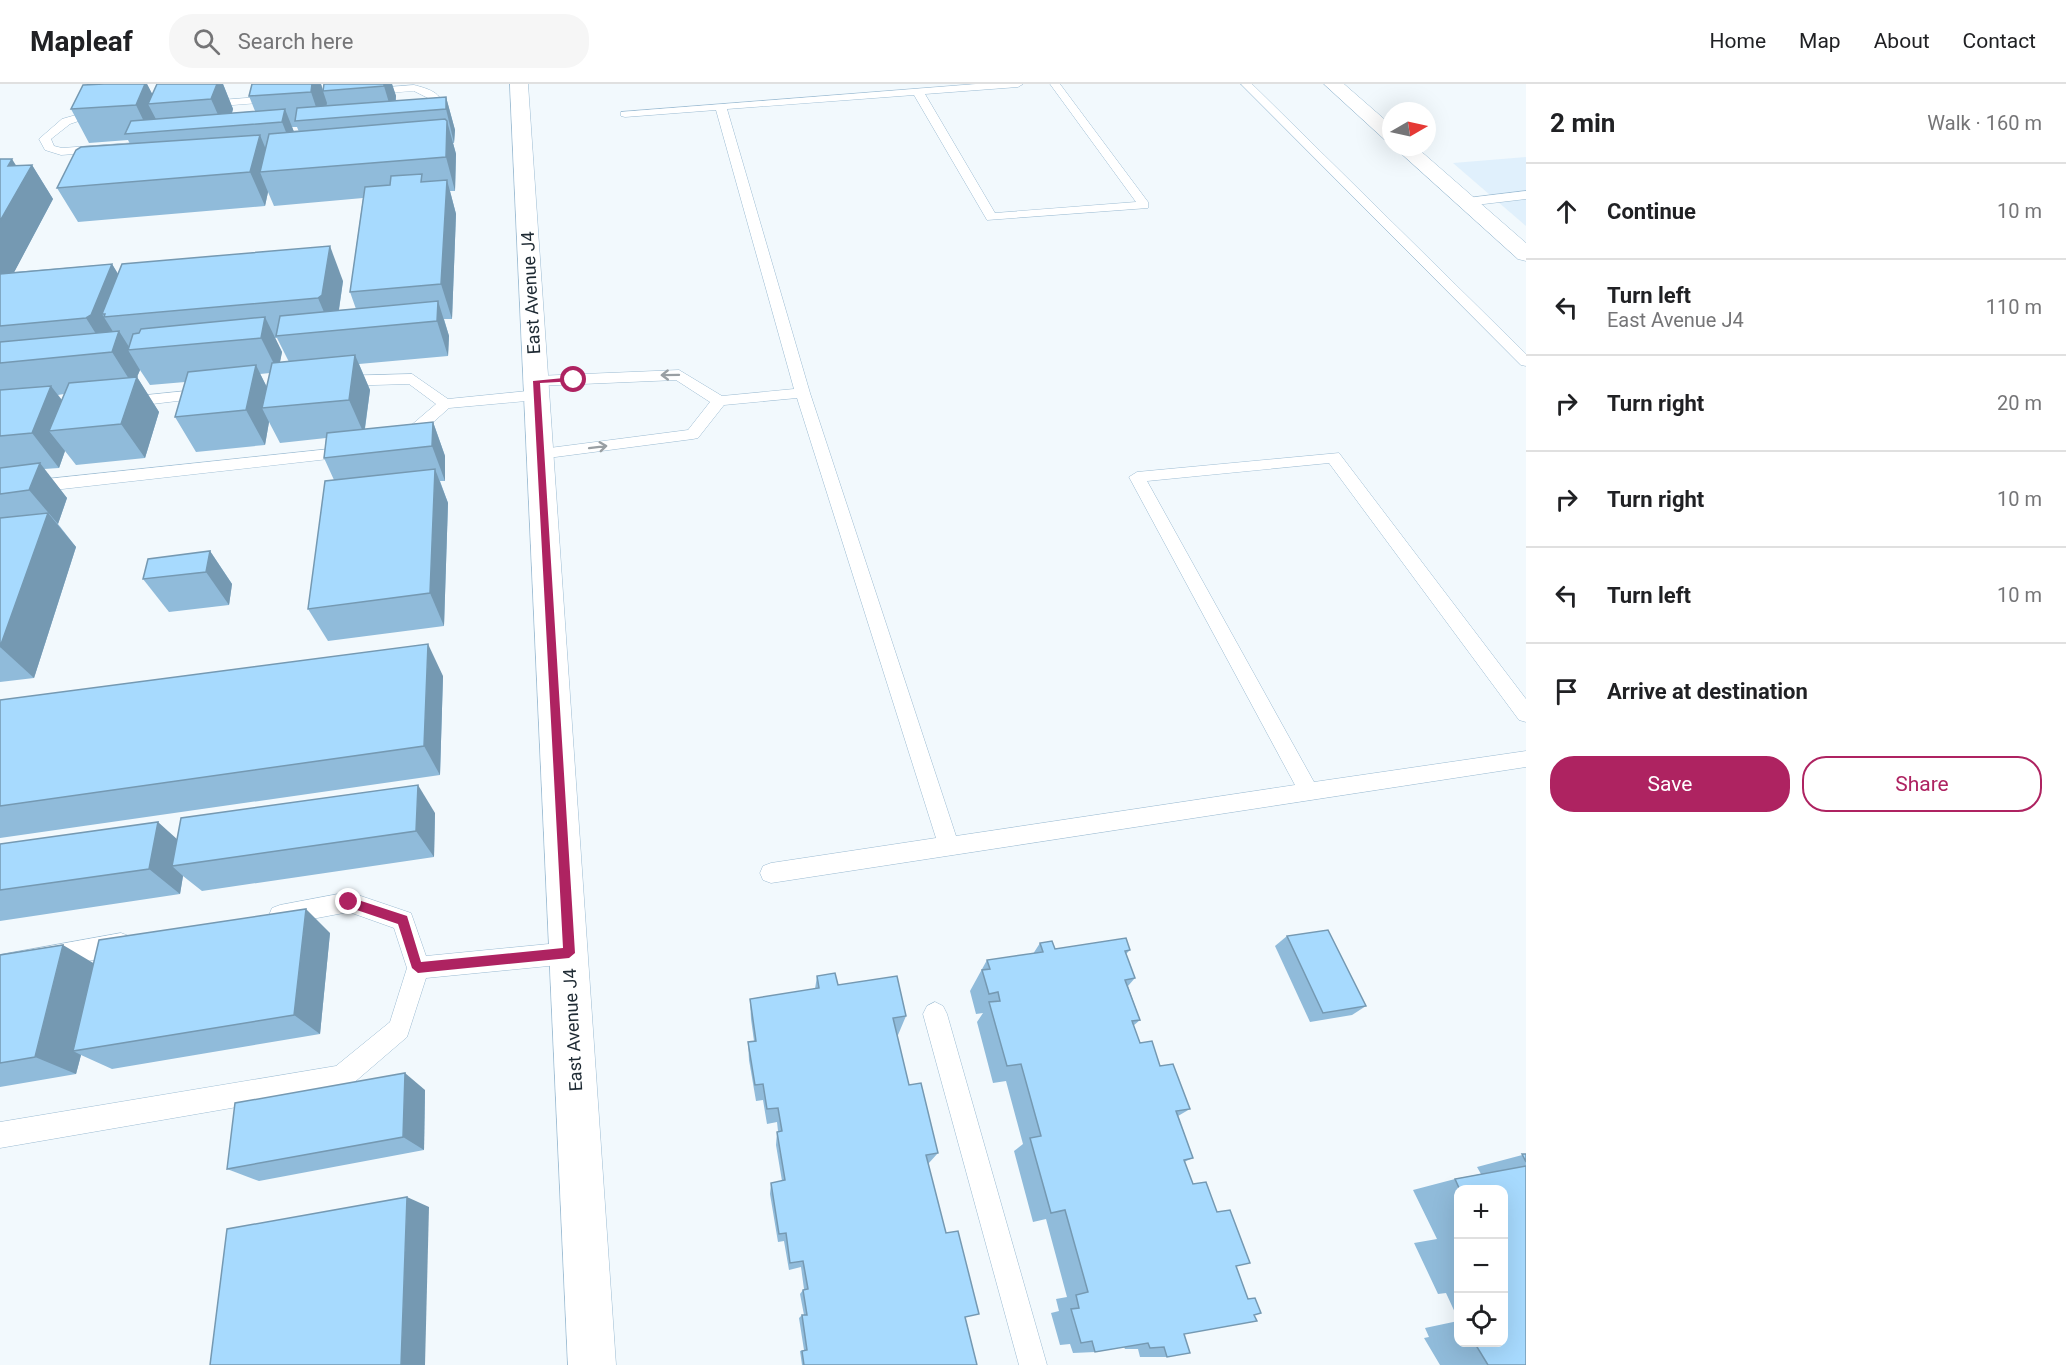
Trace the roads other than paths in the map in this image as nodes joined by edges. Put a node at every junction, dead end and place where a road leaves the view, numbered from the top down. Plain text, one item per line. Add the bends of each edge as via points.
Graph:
1 (519, 84) edge
2 (1018, 84) edge
3 (1055, 84) edge
4 (1246, 84) edge
5 (1333, 84) edge
6 (918, 92) junction
7 (117, 107) joint
8 (721, 108) junction
9 (625, 114) dead end
10 (1382, 127) edge
11 (1414, 156) edge
12 (1526, 195) edge
13 (1467, 202) junction
14 (1526, 254) edge
15 (1526, 362) edge
16 (329, 381) edge
17 (537, 388) junction
18 (223, 392) edge
19 (803, 393) junction
20 (719, 401) junction
21 (106, 404) edge
22 (445, 404) junction
23 (391, 444) edge
24 (369, 450) edge
25 (540, 454) junction
26 (0, 490) edge
27 (1526, 714) edge
28 (1526, 759) edge
29 (1309, 792) junction
30 (949, 846) junction
31 (771, 873) dead end
32 (256, 919) edge
33 (140, 941) edge
34 (569, 953) junction
35 (0, 966) edge
36 (418, 968) junction
37 (935, 1014) dead end
38 (0, 1134) edge
39 (592, 1365) edge
40 (1033, 1365) edge

1 - 17 street, East Avenue J4
2 - 6 lane
3 - 6 lane via 1144,205 992,218
4 - 15 lane
5 - 10 street
6 - 8 lane
7 - 7 lane via 414,88 437,99 439,108 430,118 409,126 61,152 48,148 45,139 54,127
8 - 9 lane
8 - 19 lane
11 - 13 street
12 - 13 lane
13 - 14 street
16 - 22 lane via 412,379
20 -> 17 lane via 679,375
17 - 22 lane
17 - 25 street, East Avenue J4
18 - 21 lane
19 - 20 lane
19 - 30 lane
25 -> 20 lane via 693,434
22 - 23 lane via 411,435
24 - 26 lane
25 - 34 street, East Avenue J4
27 - 29 lane via 1333,457 1137,477
28 - 29 lane
29 - 30 lane
30 - 31 lane
32 - 36 lane via 349,902 403,920
33 - 35 lane
34 - 36 lane
34 - 39 street, East Avenue J4
36 - 38 lane via 399,1029 341,1077
37 - 40 lane

